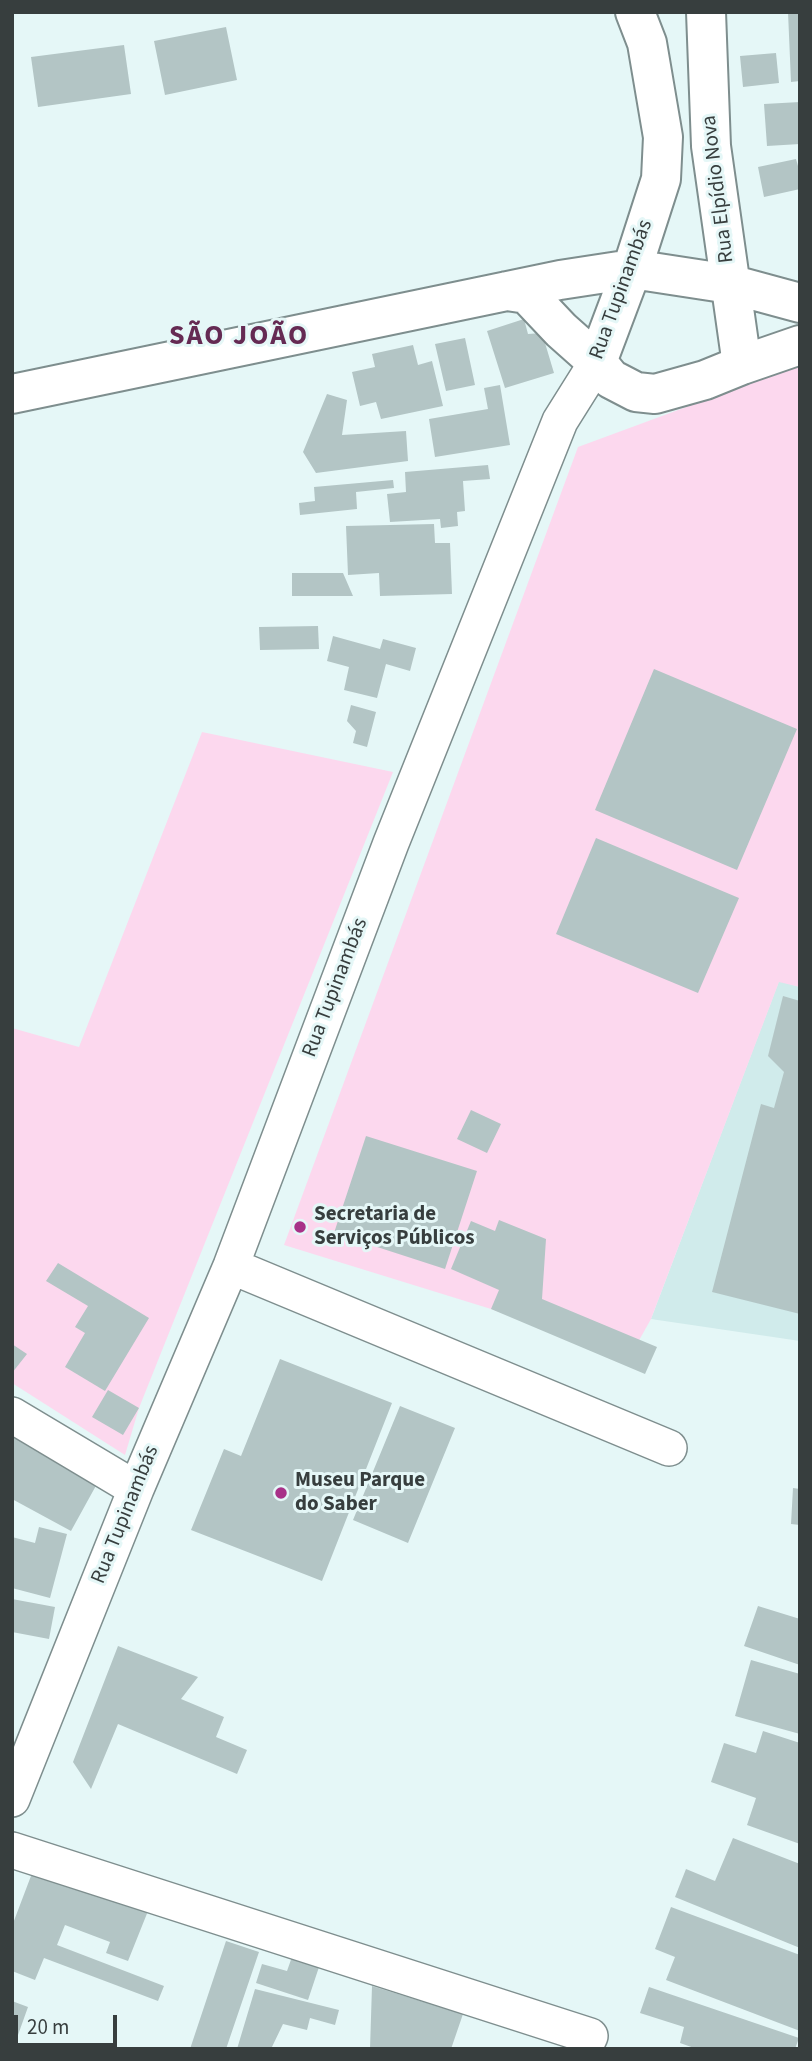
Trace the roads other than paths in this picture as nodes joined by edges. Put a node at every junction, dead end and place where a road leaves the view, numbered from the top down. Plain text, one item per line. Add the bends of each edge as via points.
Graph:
1 (635, 12) edge
2 (706, 12) edge
3 (632, 269) junction
4 (730, 284) junction
5 (507, 291) junction
6 (800, 303) edge
7 (800, 345) edge
8 (597, 362) junction
9 (742, 365) junction
10 (12, 394) edge
11 (231, 1266) junction
12 (12, 1415) edge
13 (668, 1448) dead end
14 (136, 1489) junction
15 (12, 1799) edge
16 (12, 1850) edge
17 (584, 2049) edge

1 - 3 street, Rua Tupinambás via 647,43 663,137 661,179
2 - 4 street, Rua Elpídio Nova via 711,146
3 - 4 street
3 - 5 street
3 - 8 street, Rua Tupinambás
4 - 6 street
4 - 9 street, Rua Elpídio Nova
5 - 8 street via 527,294
5 - 10 street
7 - 9 street
8 - 9 street via 611,379 636,392 655,394
8 - 11 street, Rua Tupinambás via 560,421 391,843
11 - 13 street
11 - 14 street, Rua Tupinambás
12 - 14 street
14 - 15 street, Rua Tupinambás
16 - 17 street via 590,2036

